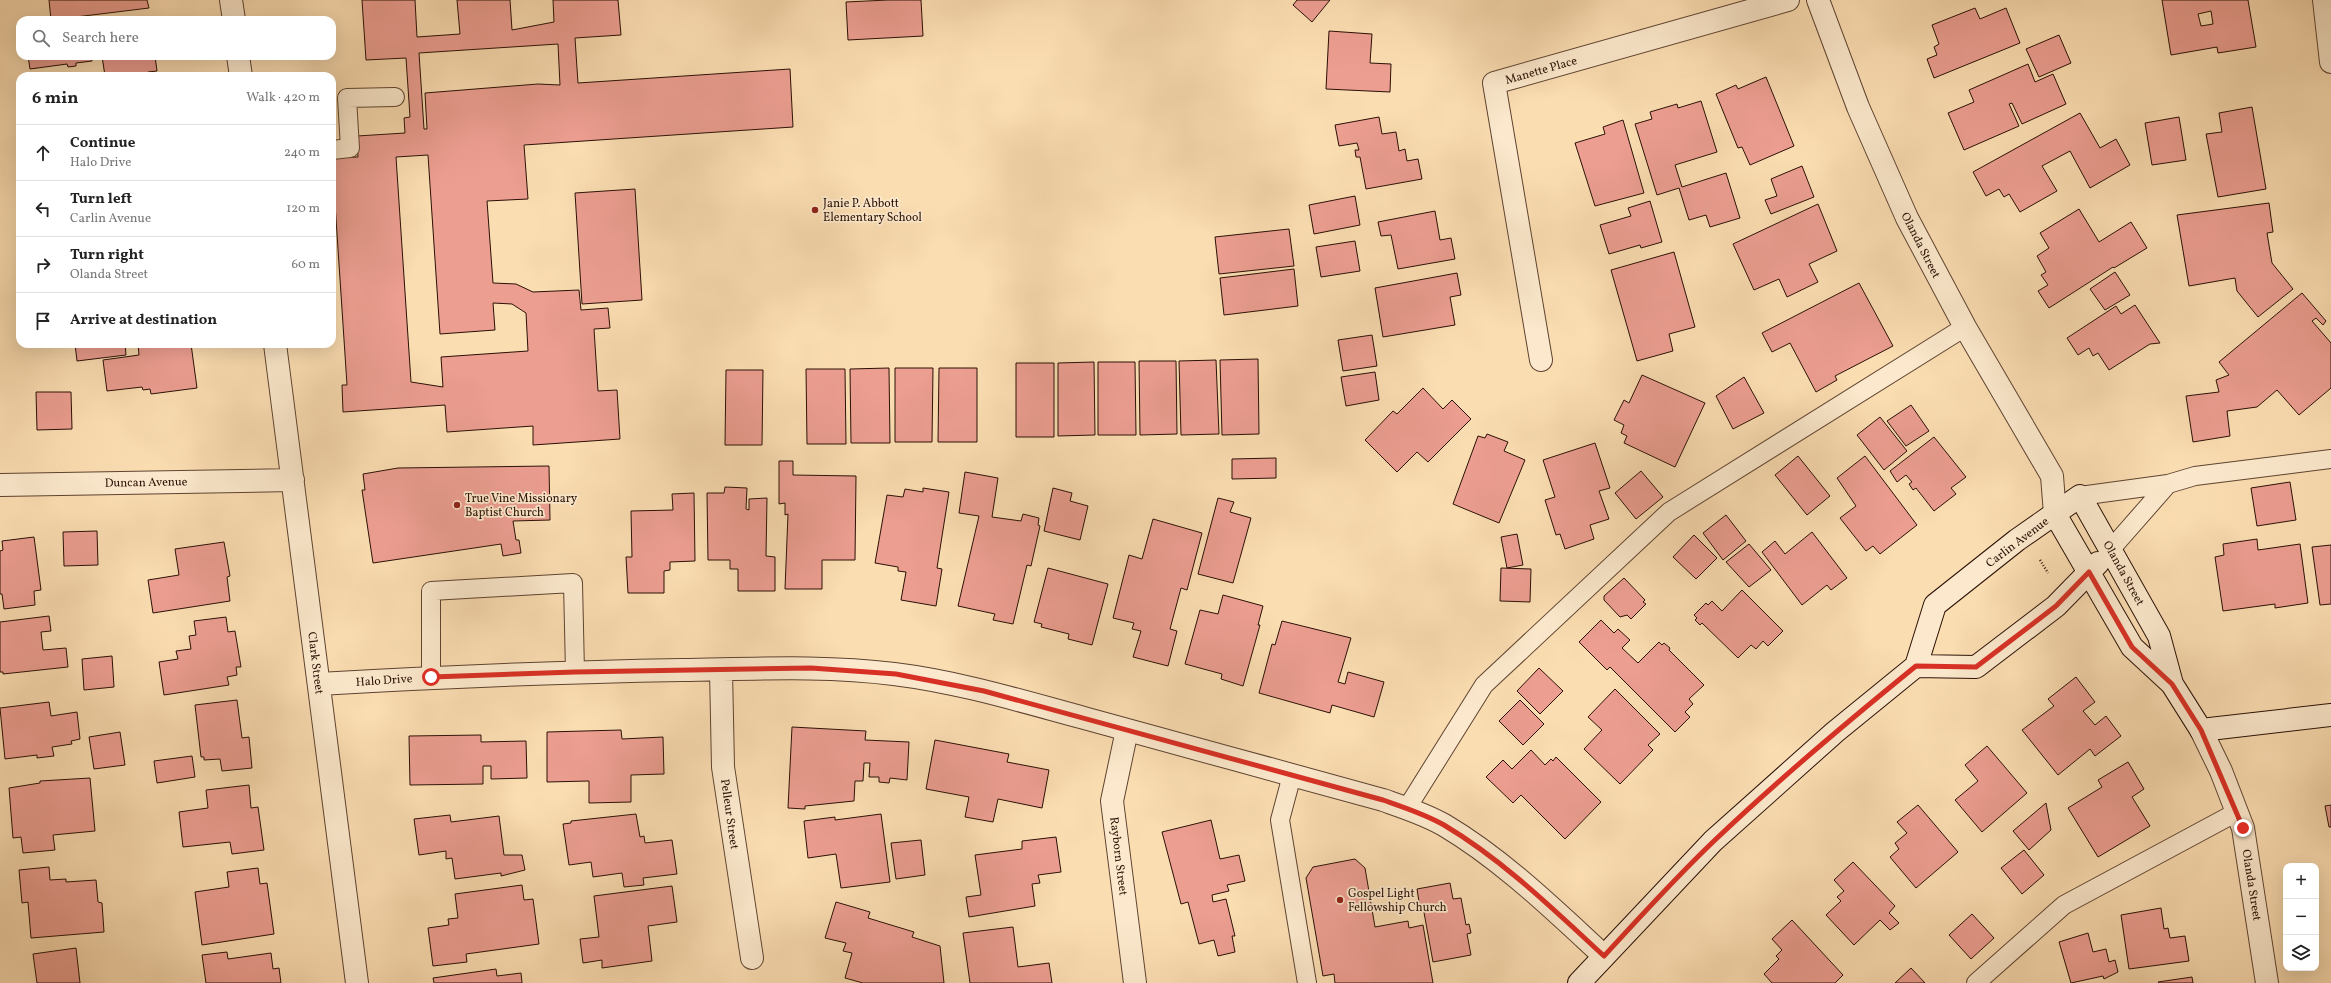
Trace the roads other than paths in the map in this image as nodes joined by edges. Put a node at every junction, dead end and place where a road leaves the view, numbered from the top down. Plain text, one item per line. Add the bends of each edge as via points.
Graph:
1 (231, 0) edge
2 (1788, 0) edge
3 (1818, 0) edge
4 (2324, 0) edge
5 (233, 16) edge
6 (2331, 58) edge
7 (239, 60) edge
8 (240, 72) edge
9 (395, 97) dead end
10 (336, 150) edge
11 (1965, 327) junction
12 (276, 348) edge
13 (1541, 360) dead end
14 (2331, 459) edge
15 (2052, 476) junction
16 (293, 480) junction
17 (2168, 484) junction
18 (0, 485) edge
19 (2080, 496) junction
20 (2055, 514) junction
21 (2111, 549) junction
22 (2089, 572) junction
23 (1916, 666) junction
24 (721, 670) junction
25 (575, 672) junction
26 (431, 677) junction
27 (319, 684) junction
28 (2172, 684) junction
29 (2331, 715) edge
30 (1127, 730) junction
31 (2201, 730) junction
32 (1292, 775) junction
33 (1407, 808) junction
34 (2237, 812) junction
35 (1604, 956) junction
36 (752, 958) dead end
37 (357, 983) edge
38 (1135, 983) edge
39 (1307, 983) edge
40 (1579, 983) edge
41 (1976, 983) edge
42 (2267, 983) edge

1 - 5 street
2 - 13 street, Manette Place via 1494,83
3 - 11 street, Olanda Street via 1835,50 1882,163 1935,273
4 - 6 street
7 - 8 street
9 - 10 lane via 347,98 350,148
11 - 15 street, Olanda Street
11 - 33 lane via 1669,512 1484,686
12 - 16 street, Clark Street
14 - 17 lane, Carlin Avenue via 2195,476
15 - 19 street, Olanda Street
15 - 20 street, Olanda Street
16 - 18 street, Duncan Avenue
16 - 27 street, Clark Street
17 - 19 lane, Carlin Avenue
17 - 21 lane
19 - 20 street, Carlin Avenue
19 - 21 street, Olanda Street
20 - 22 street, Olanda Street
20 - 23 street, Carlin Avenue via 2017,540 1935,606
21 - 22 street
21 - 28 street, Olanda Street via 2160,636
22 - 23 street via 2056,606 1976,667
22 - 28 street, Olanda Street via 2132,647
23 - 35 street via 1835,732 1713,841
24 - 25 street, Halo Drive
24 - 30 street, Halo Drive via 811,668 896,674 984,691
24 - 36 street, Pelleur Street via 724,767
25 - 26 street, Halo Drive
25 - 26 lane via 573,584 431,591
26 - 27 street, Halo Drive
27 - 37 street, Clark Street
28 - 31 street, Olanda Street
29 - 31 street
30 - 32 street, Halo Drive
30 - 38 street, Rayborn Street via 1112,801
31 - 34 street, Olanda Street
32 - 33 street, Halo Drive
32 - 39 lane via 1280,820
33 - 35 street, Halo Drive via 1443,824 1477,846
34 - 41 lane via 2064,905
34 - 42 street, Olanda Street via 2243,828
35 - 40 street

